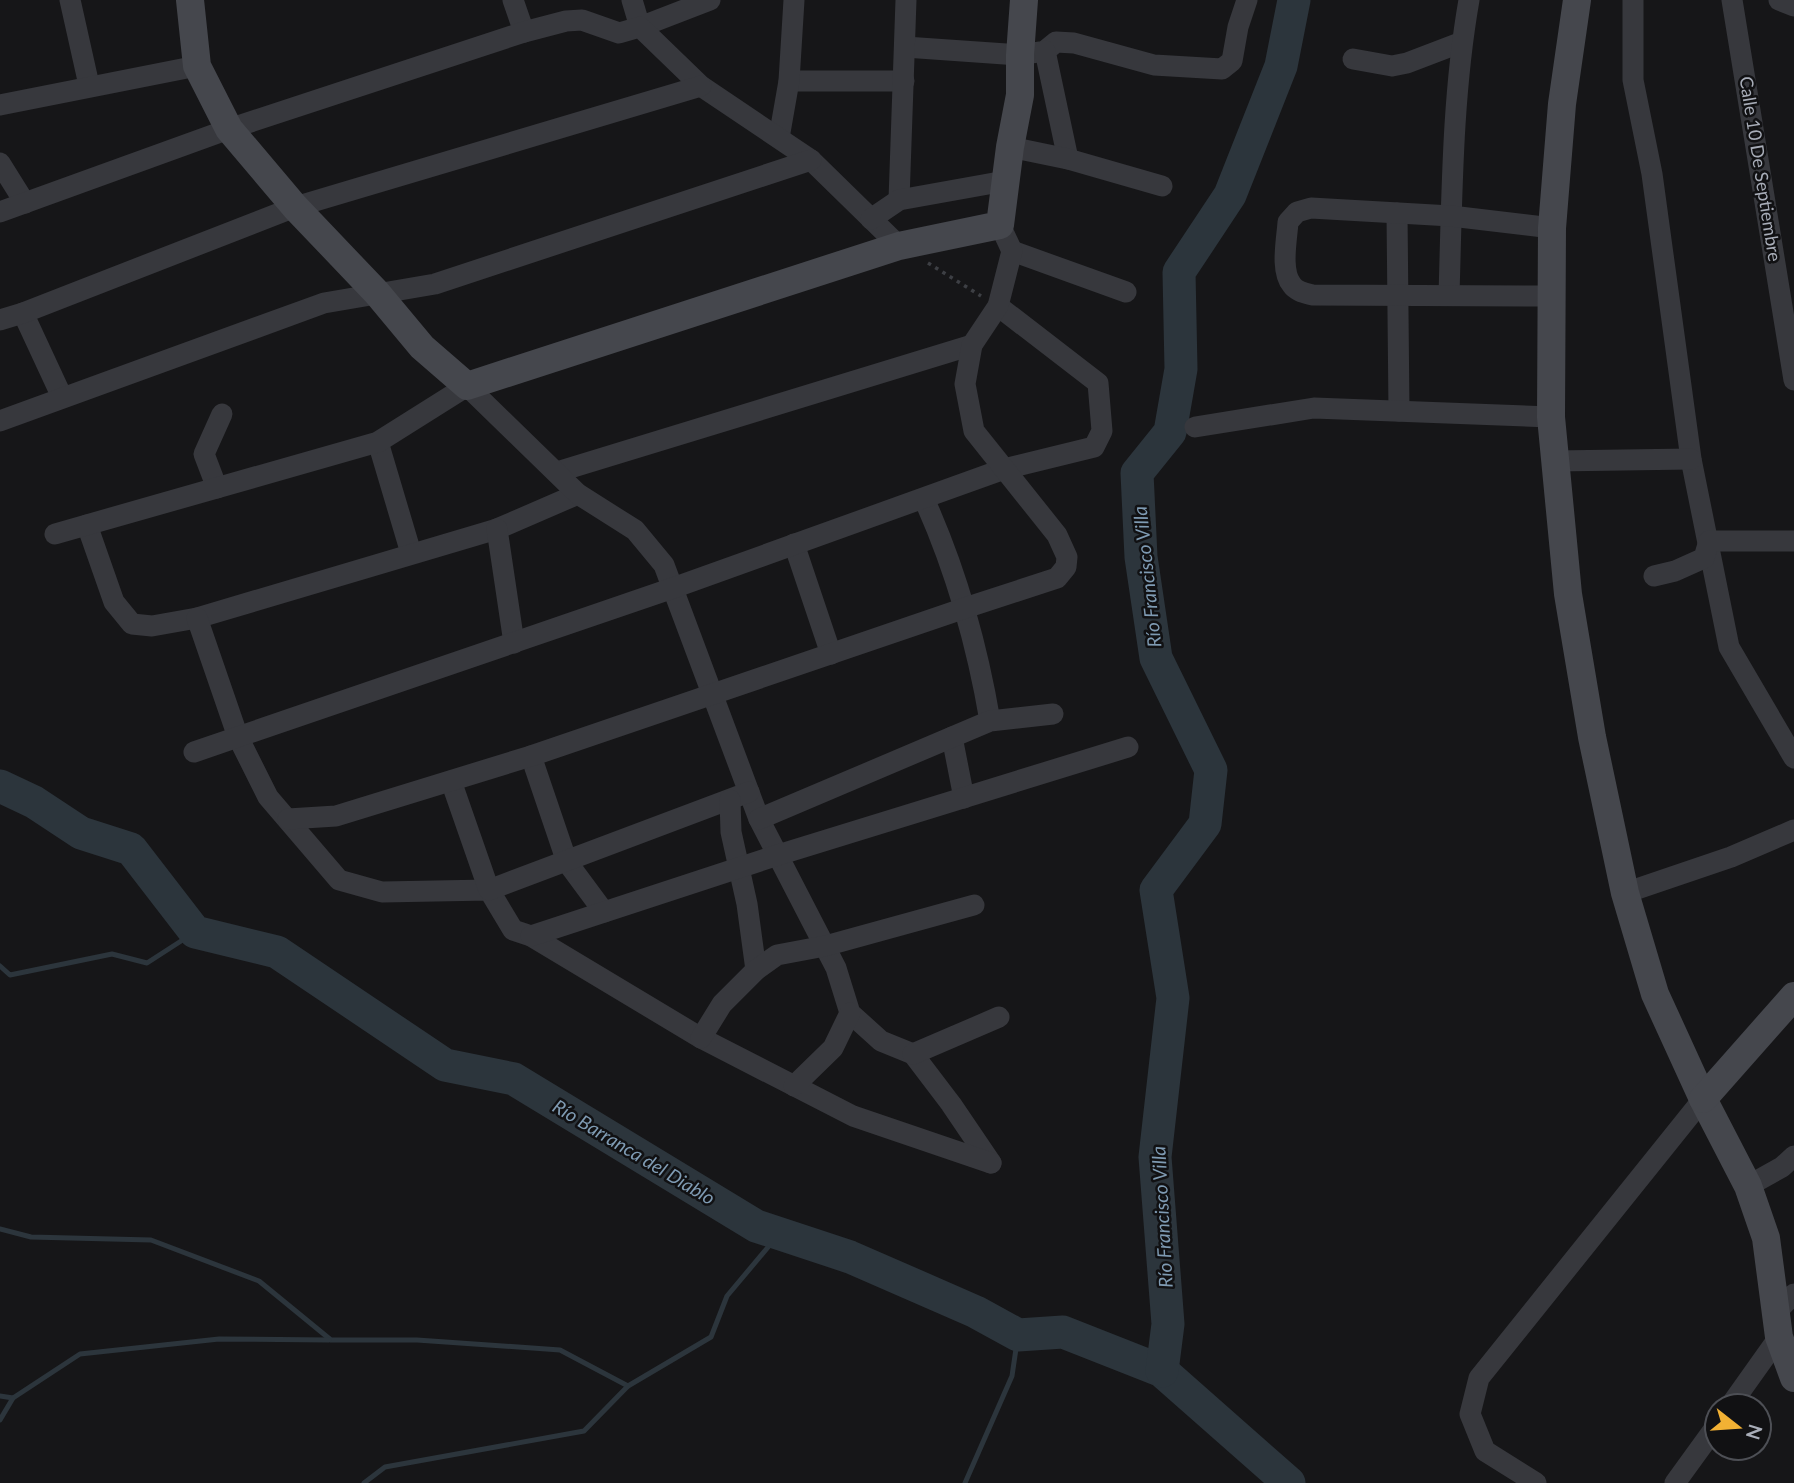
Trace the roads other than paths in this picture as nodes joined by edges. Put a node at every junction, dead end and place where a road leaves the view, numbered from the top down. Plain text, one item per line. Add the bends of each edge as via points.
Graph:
1 (70, 0) edge
2 (190, 0) edge
3 (513, 0) edge
4 (632, 0) edge
5 (710, 0) edge
6 (794, 0) edge
7 (906, 0) edge
8 (1024, 0) edge
9 (1247, 0) edge
10 (1469, 0) edge
11 (1577, 0) edge
12 (1633, 0) edge
13 (1732, 0) edge
14 (1779, 0) edge
15 (1794, 6) edge
16 (640, 27) junction
17 (524, 33) junction
18 (1462, 42) junction
19 (905, 47) junction
20 (1032, 53) junction
21 (1353, 59) dead end
22 (197, 66) junction
23 (789, 81) junction
24 (904, 81) junction
25 (89, 85) junction
26 (701, 86) junction
27 (0, 105) edge
28 (229, 129) junction
29 (779, 138) junction
30 (1010, 147) junction
31 (1068, 159) junction
32 (811, 160) junction
33 (0, 163) edge
34 (1005, 181) junction
35 (1163, 186) dead end
36 (899, 201) junction
37 (26, 203) junction
38 (295, 207) junction
39 (0, 212) edge
40 (1397, 213) junction
41 (1451, 216) junction
42 (871, 219) junction
43 (1000, 225) junction
44 (1552, 228) junction
45 (899, 246) junction
46 (1012, 251) junction
47 (1126, 292) dead end
48 (377, 293) junction
49 (1450, 295) junction
50 (1399, 296) junction
51 (1552, 296) junction
52 (998, 306) junction
53 (23, 313) junction
54 (0, 320) edge
55 (972, 345) junction
56 (1794, 380) edge
57 (467, 386) junction
58 (62, 397) junction
59 (1399, 411) junction
60 (222, 414) dead end
61 (1551, 417) junction
62 (0, 421) edge
63 (1195, 428) dead end
64 (378, 442) junction
65 (1691, 459) junction
66 (1555, 461) junction
67 (1004, 468) junction
68 (557, 472) junction
69 (217, 488) junction
70 (578, 495) junction
71 (924, 499) junction
72 (87, 524) junction
73 (496, 529) junction
74 (55, 534) dead end
75 (1709, 541) junction
76 (1794, 541) edge
77 (794, 544) junction
78 (411, 553) junction
79 (1654, 576) dead end
80 (673, 588) junction
81 (965, 608) junction
82 (197, 618) junction
83 (513, 643) junction
84 (831, 654) junction
85 (713, 694) junction
86 (1053, 714) dead end
87 (990, 721) junction
88 (238, 737) junction
89 (952, 737) junction
90 (1128, 747) dead end
91 (194, 752) dead end
92 (531, 756) junction
93 (1794, 758) edge
94 (451, 780) junction
95 (739, 796) junction
96 (964, 798) junction
97 (288, 819) junction
98 (760, 819) junction
99 (1794, 831) edge
100 (778, 855) junction
101 (567, 862) junction
102 (738, 869) junction
103 (489, 890) junction
104 (1625, 893) junction
105 (974, 905) dead end
106 (604, 912) junction
107 (531, 936) junction
108 (825, 946) junction
109 (757, 970) junction
110 (1794, 996) edge
111 (850, 1013) junction
112 (999, 1017) dead end
113 (701, 1038) junction
114 (913, 1054) junction
115 (793, 1086) junction
116 (1703, 1098) junction
117 (1794, 1156) edge
118 (1748, 1186) junction
119 (1783, 1314) edge
120 (1794, 1378) edge
121 (1738, 1392) edge
122 (1703, 1444) edge
123 (1536, 1483) edge
124 (1675, 1483) edge

1 - 25 street
2 - 22 main road
3 - 17 street
4 - 16 street
5 - 16 street
6 - 23 street
7 - 19 street
8 - 20 main road
9 - 20 street via 1232,61 1222,69 1154,65 1074,43 1056,42
10 - 18 street
11 - 44 main road via 1562,104
12 - 65 street via 1633,80 1652,174
13 - 56 street, Calle 10 De Septiembre
14 - 15 street
16 - 17 street via 619,33 582,20
16 - 26 street
17 - 28 street
18 - 21 street via 1406,64
18 - 41 street
19 - 20 street
19 - 24 street
20 - 30 main road
20 - 31 street
22 - 25 street
22 - 28 main road
23 - 24 street
23 - 29 street
24 - 36 street
25 - 27 street
26 - 29 street
26 - 38 street
28 - 37 street
28 - 38 main road
29 - 32 street
30 - 31 street
30 - 34 main road
31 - 35 street
32 - 42 street
32 - 48 street via 435,284
33 - 37 street
34 - 36 street
34 - 43 main road
36 - 42 street
37 - 39 street
38 - 48 main road
38 - 53 street
40 - 41 street
40 - 50 street
40 - 50 street via 1311,208 1297,212 1288,222 1286,271 1290,284 1312,295
41 - 44 street
41 - 49 street
42 - 45 street
43 - 45 main road
43 - 46 street
44 - 51 main road
45 - 57 main road
46 - 47 street
46 - 52 street
48 - 57 main road via 422,347
48 - 58 street via 324,303
49 - 50 street
49 - 51 street
50 - 59 street
51 - 61 main road
52 - 55 street
52 - 67 street via 1098,383 1102,431 1094,447
53 - 54 street
53 - 58 street
55 - 67 street via 965,384 974,430
55 - 68 street
57 - 64 street
57 - 68 street
58 - 62 street
59 - 61 street
59 - 63 street via 1314,408
60 - 69 street via 204,454
61 - 66 main road
64 - 69 street
64 - 78 street
65 - 66 street
65 - 75 street
66 - 104 main road via 1568,594
67 - 71 street
67 - 81 street via 1056,536 1067,557 1066,566 1057,578
68 - 70 street
69 - 72 street
70 - 73 street
70 - 80 street via 635,530 664,565
71 - 77 street
71 - 81 street
72 - 74 street
72 - 82 street via 114,602 132,624 152,626
73 - 78 street
73 - 83 street
75 - 76 street
75 - 79 street via 1704,558
75 - 93 street via 1729,648
77 - 80 street
77 - 84 street
78 - 82 street
80 - 83 street
80 - 85 street
81 - 84 street
81 - 87 street
82 - 88 street
83 - 88 street
84 - 85 street
85 - 92 street
85 - 95 street
86 - 87 street
87 - 89 street
88 - 91 street
88 - 97 street via 268,797
89 - 96 street
89 - 98 street
90 - 96 street
92 - 94 street
92 - 101 street
94 - 97 street via 336,816
94 - 103 street
95 - 98 street
95 - 101 street
95 - 102 street via 731,832
96 - 100 street
97 - 103 street via 339,880 382,892
98 - 100 street
99 - 104 street
100 - 102 street
100 - 108 street
101 - 103 street
101 - 106 street
102 - 106 street
102 - 109 street
103 - 107 street via 513,930
104 - 116 main road via 1655,994
105 - 108 street
106 - 107 street
107 - 113 street
108 - 109 street via 777,955
108 - 111 street
109 - 113 street via 722,1004
110 - 116 main road
111 - 114 street via 881,1041
111 - 115 street via 833,1048
112 - 114 street
113 - 115 street
114 - 115 street via 991,1163 853,1116
116 - 118 main road
116 - 123 street via 1479,1378 1470,1414 1485,1451
117 - 118 street
118 - 119 main road via 1766,1237
119 - 120 main road
119 - 121 street
122 - 124 street

